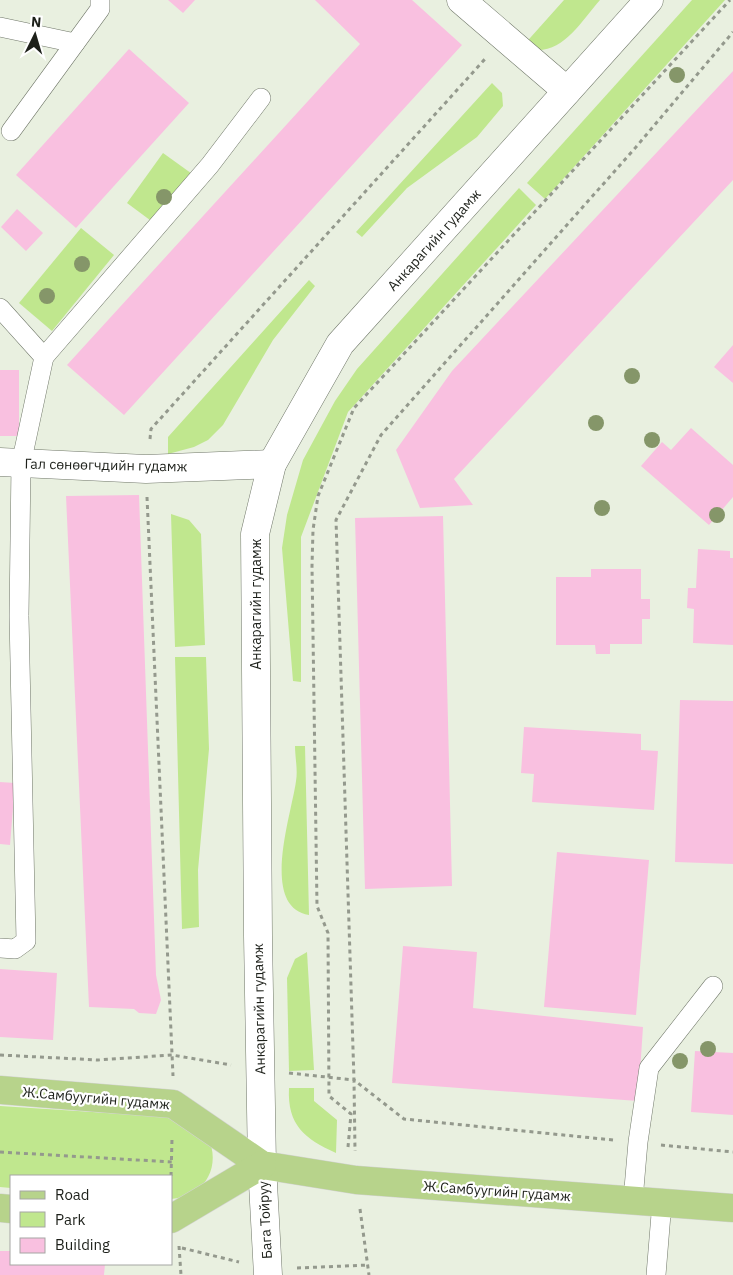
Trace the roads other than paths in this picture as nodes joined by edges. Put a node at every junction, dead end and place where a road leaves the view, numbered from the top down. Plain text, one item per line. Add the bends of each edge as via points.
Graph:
1 (100, 0) edge
2 (461, 0) edge
3 (649, 0) edge
4 (0, 27) edge
5 (75, 44) junction
6 (567, 91) junction
7 (261, 98) dead end
8 (11, 131) dead end
9 (0, 308) edge
10 (44, 357) junction
11 (10, 463) edge
12 (272, 464) junction
13 (0, 948) edge
14 (713, 986) dead end
15 (0, 1090) edge
16 (262, 1165) junction
17 (633, 1200) junction
18 (662, 1202) junction
19 (733, 1208) edge
20 (172, 1218) edge
21 (268, 1275) edge
22 (656, 1275) edge

1 - 5 lane via 100,9
2 - 6 main road
3 - 6 main road, Анкарагийн гудамж
4 - 5 lane
5 - 8 lane
6 - 12 main road, Анкарагийн гудамж via 340,344
7 - 10 lane via 210,165
9 - 10 lane
10 - 11 lane
11 - 12 main road, Гал сөнөөгчдийн гудамж via 146,469
11 - 13 lane via 19,616 26,941 15,949
12 - 16 main road, Анкарагийн гудамж via 254,534
14 - 17 lane via 649,1068
15 - 16 main road, Ж.Самбуугийн гудамж via 173,1104
16 - 17 main road, Ж.Самбуугийн гудамж via 356,1180
16 - 20 main road
16 - 21 main road, Бага Тойруу
17 - 18 main road, Ж.Самбуугийн гудамж
18 - 19 main road, Ж.Самбуугийн гудамж
18 - 22 lane

